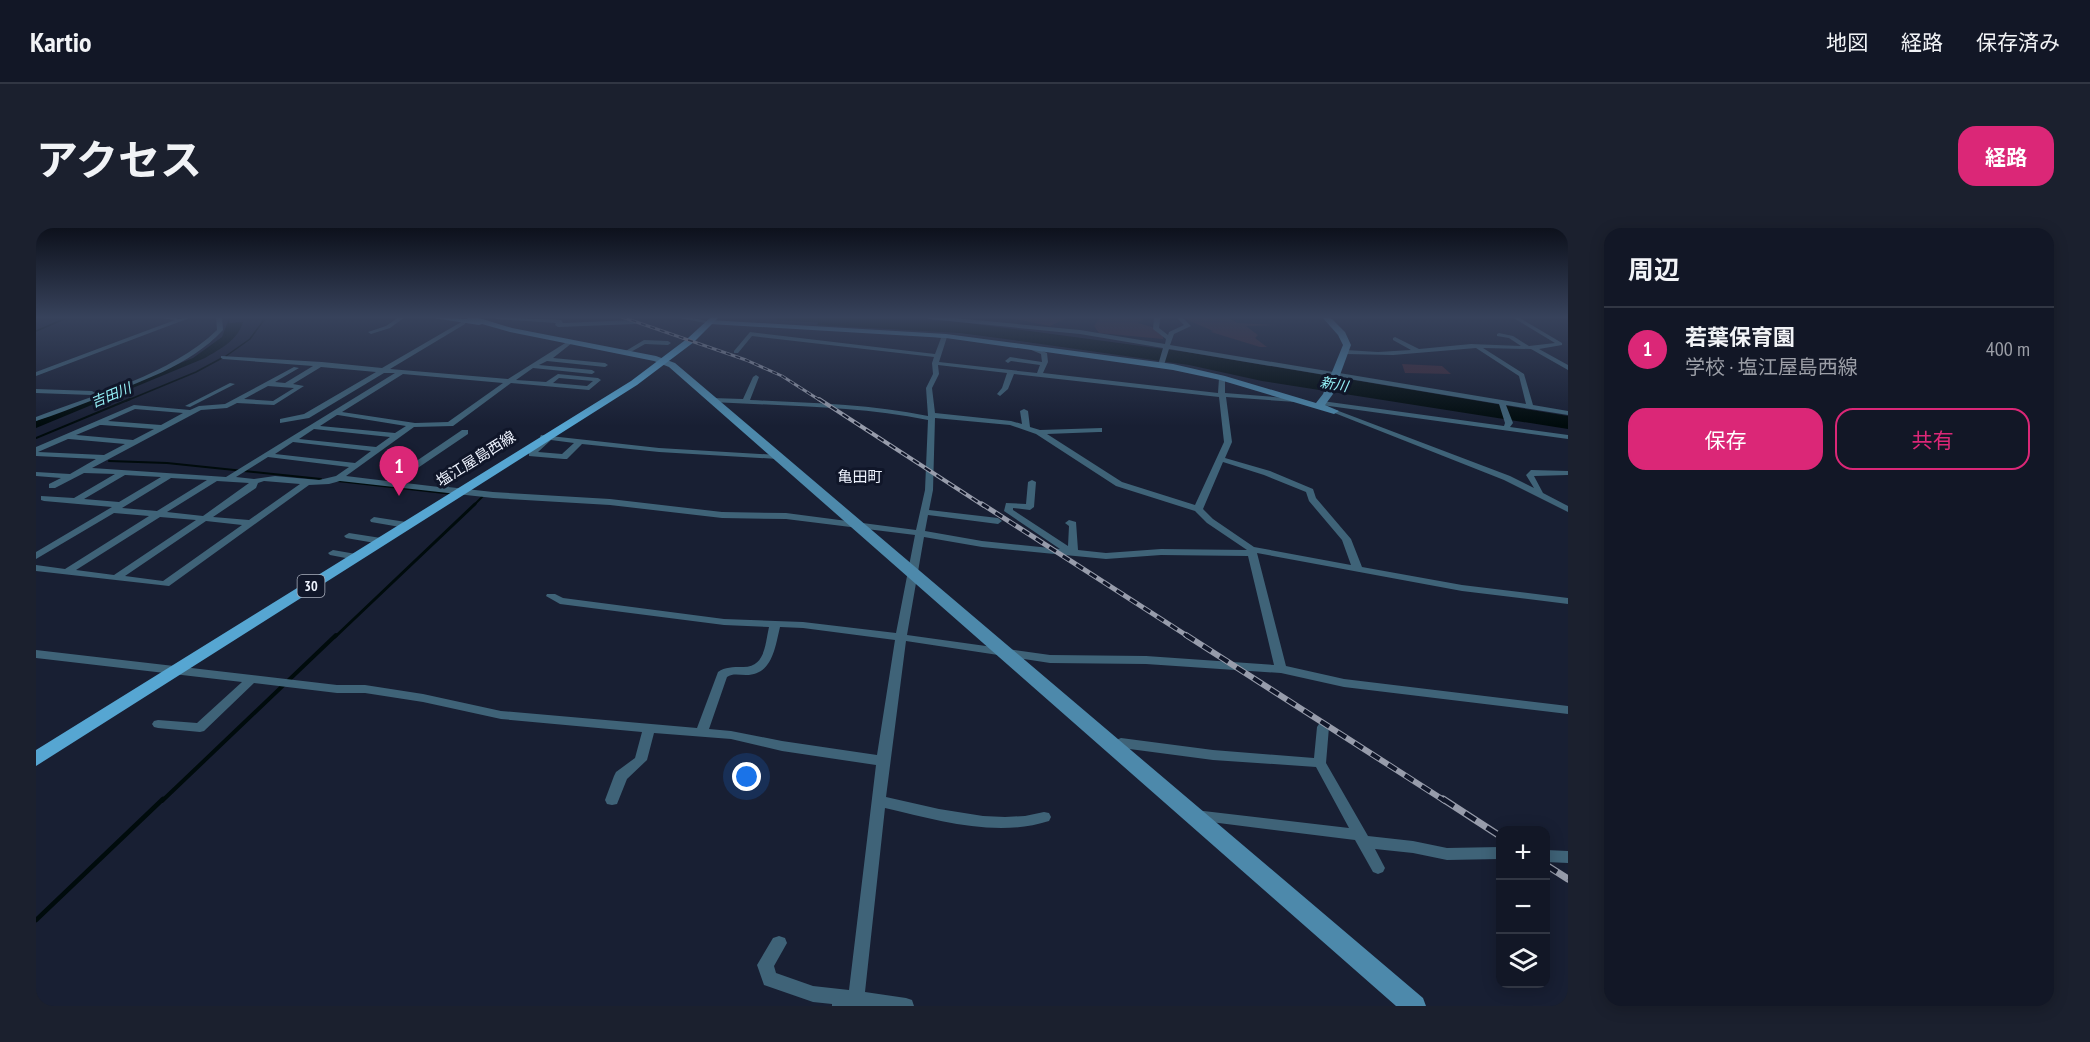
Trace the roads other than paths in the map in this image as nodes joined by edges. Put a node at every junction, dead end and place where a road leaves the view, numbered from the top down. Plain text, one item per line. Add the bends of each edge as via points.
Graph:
1 (91, 353) edge
2 (192, 353) edge
3 (413, 353) edge
4 (554, 353) edge
5 (632, 353) edge
6 (673, 353) edge
7 (889, 353) edge
8 (939, 353) edge
9 (1044, 353) edge
10 (1081, 353) edge
11 (1164, 353) edge
12 (1202, 353) edge
13 (1346, 353) edge
14 (1357, 353) edge
15 (1407, 353) edge
16 (1487, 353) edge
17 (1540, 353) edge
18 (223, 357) dead end
19 (546, 359) junction
20 (937, 360) junction
21 (664, 361) junction
22 (1008, 361) dead end
23 (323, 364) junction
24 (1044, 364) junction
25 (1162, 364) junction
26 (605, 365) dead end
27 (532, 366) junction
28 (1568, 368) edge
29 (384, 370) junction
30 (311, 371) junction
31 (402, 372) junction
32 (592, 372) dead end
33 (1011, 372) junction
34 (36, 374) edge
35 (1039, 375) junction
36 (1124, 376) dead end
37 (1337, 376) junction
38 (756, 377) dead end
39 (1222, 378) junction
40 (131, 381) junction
41 (509, 381) junction
42 (232, 384) dead end
43 (267, 384) junction
44 (1125, 384) junction
45 (286, 385) junction
46 (548, 385) junction
47 (36, 391) edge
48 (91, 393) junction
49 (1000, 394) dead end
50 (1220, 395) junction
51 (712, 400) junction
52 (1296, 400) junction
53 (237, 401) junction
54 (746, 401) junction
55 (1323, 401) junction
56 (1502, 403) junction
57 (1530, 407) junction
58 (62, 408) junction
59 (180, 411) junction
60 (1024, 411) dead end
61 (1334, 411) joint
62 (192, 412) junction
63 (338, 413) junction
64 (1568, 413) edge
65 (932, 417) junction
66 (36, 418) edge
67 (283, 421) dead end
68 (99, 422) junction
69 (416, 425) junction
70 (1507, 425) junction
71 (313, 427) junction
72 (1026, 427) junction
73 (162, 428) junction
74 (1099, 430) dead end
75 (465, 432) dead end
76 (1039, 432) junction
77 (508, 433) dead end
78 (398, 436) junction
79 (1568, 436) edge
80 (65, 437) junction
81 (546, 438) junction
82 (291, 440) junction
83 (136, 442) junction
84 (579, 442) junction
85 (378, 450) junction
86 (36, 452) edge
87 (267, 455) junction
88 (105, 457) junction
89 (778, 458) junction
90 (1221, 459) junction
91 (356, 465) junction
92 (83, 470) junction
93 (123, 473) junction
94 (1568, 473) edge
95 (36, 474) edge
96 (70, 476) junction
97 (169, 476) junction
98 (339, 478) junction
99 (215, 479) junction
100 (226, 480) junction
101 (309, 481) junction
102 (254, 482) junction
103 (1032, 482) dead end
104 (388, 484) junction
105 (52, 486) dead end
106 (453, 492) junction
107 (1540, 493) junction
108 (44, 498) dead end
109 (75, 501) junction
110 (117, 507) junction
111 (1198, 509) junction
112 (1568, 509) edge
113 (925, 512) junction
114 (158, 514) junction
115 (205, 518) junction
116 (374, 520) dead end
117 (998, 521) dead end
118 (251, 523) junction
119 (1069, 524) dead end
120 (406, 525) junction
121 (857, 525) junction
122 (919, 533) junction
123 (349, 536) dead end
124 (381, 541) junction
125 (1251, 551) junction
126 (333, 553) dead end
127 (1073, 553) junction
128 (36, 556) edge
129 (356, 557) junction
130 (1357, 567) junction
131 (36, 568) edge
132 (66, 572) junction
133 (912, 573) junction
134 (116, 578) junction
135 (551, 596) dead end
136 (1568, 601) edge
137 (775, 624) junction
138 (901, 637) junction
139 (1003, 651) junction
140 (36, 654) edge
141 (180, 669) junction
142 (1281, 669) junction
143 (253, 678) junction
144 (1568, 710) edge
145 (158, 724) dead end
146 (1323, 727) dead end
147 (649, 728) junction
148 (701, 733) junction
149 (1113, 746) junction
150 (36, 759) edge
151 (883, 761) junction
152 (1320, 763) junction
153 (612, 800) dead end
154 (878, 801) junction
155 (1192, 814) junction
156 (1044, 818) dead end
157 (1363, 838) junction
158 (1496, 853) edge
159 (1550, 856) edge
160 (1568, 857) edge
161 (1378, 868) dead end
162 (779, 943) dead end
163 (846, 1001) edge
164 (906, 1006) edge
165 (1414, 1006) edge

1 - 34 street
2 - 40 street
3 - 29 street
4 - 19 street
5 - 21 street
6 - 21 main road, 塩江屋島西線 / 30
7 - 20 street
8 - 20 street
9 - 24 street
10 - 25 street
11 - 25 street
12 - 37 street
13 - 37 street
14 - 15 street
16 - 57 street via 1522,375
17 - 28 street
18 - 23 street
19 - 26 street
19 - 27 street
20 - 33 street
20 - 65 street via 929,388
21 - 51 street
21 - 81 main road, 塩江屋島西線 / 30
22 - 24 street
23 - 29 street
23 - 30 street
24 - 35 street
25 - 39 street
27 - 32 street via 570,366
27 - 41 street
29 - 31 street
29 - 67 street via 306,416
30 - 43 street via 294,369
30 - 45 street
31 - 41 street
31 - 63 street
33 - 35 street
33 - 49 street
35 - 44 street
36 - 44 street
37 - 55 street
37 - 56 street
38 - 54 street
39 - 50 street
39 - 52 street
40 - 48 street
40 - 58 street
41 - 46 street
41 - 69 street via 450,424
42 - 59 street
43 - 45 street
43 - 53 street
44 - 50 street
45 - 53 street via 301,386 274,403
46 - 46 street via 579,390 598,380 558,376
47 - 48 street
48 - 58 street
50 - 52 street
50 - 90 street via 1228,436
51 - 54 street
51 - 89 street
52 - 55 street
53 - 62 street
54 - 65 street
55 - 61 street
55 - 70 street
56 - 57 street
56 - 70 street
57 - 64 street
58 - 66 street
59 - 62 street
59 - 68 street via 134,407
60 - 72 street
61 - 107 street via 1395,432
62 - 73 street
63 - 69 street
63 - 71 street
65 - 72 street
65 - 113 street
68 - 73 street
68 - 80 street
69 - 78 street
70 - 79 street
71 - 78 street
71 - 82 street
72 - 76 street
73 - 83 street
74 - 76 street
75 - 104 street
76 - 111 street via 1119,484
77 - 106 street
78 - 85 street
80 - 83 street
80 - 86 street
81 - 84 street
81 - 84 street via 532,454 564,457
81 - 106 main road, 塩江屋島西線 / 30
82 - 85 street
82 - 87 street
83 - 88 street
84 - 89 street
85 - 91 street
86 - 88 street
87 - 91 street
87 - 100 street
88 - 92 street
89 - 121 street
90 - 111 street
90 - 130 street via 1310,491 1312,499 1346,539
91 - 98 street
92 - 93 street
92 - 96 street
93 - 97 street
93 - 109 street
94 - 107 street via 1534,472 1530,475
95 - 96 street
96 - 105 street
97 - 99 street
97 - 110 street
98 - 101 street via 327,483
98 - 104 street
99 - 100 street
99 - 114 street
100 - 102 street
101 - 102 street via 266,477
101 - 118 street
102 - 115 street
103 - 127 street via 1030,507 1009,505 1008,511
104 - 106 street
106 - 120 main road, 塩江屋島西線 / 30
106 - 121 street via 610,502 739,516 786,516
107 - 112 street
108 - 109 street
109 - 110 street
110 - 114 street
110 - 128 street
111 - 125 street
113 - 117 street
113 - 122 street
114 - 115 street
114 - 132 street
115 - 118 street
115 - 134 street
116 - 120 street
118 - 134 street via 165,584
119 - 127 street via 1073,524
120 - 124 main road, 塩江屋島西線 / 30
121 - 122 street
121 - 133 street
122 - 127 street
122 - 133 street
123 - 124 street
124 - 129 main road, 塩江屋島西線 / 30
125 - 127 street via 1106,556
125 - 130 street
125 - 142 street
126 - 129 street
129 - 141 main road, 塩江屋島西線 / 30
130 - 136 street via 1462,588
131 - 132 street
132 - 134 street
133 - 138 street
133 - 139 street
135 - 137 street via 560,601 724,622
137 - 138 street
137 - 148 street via 762,664 753,671 733,670 723,675
138 - 139 street
138 - 151 street
139 - 142 street via 1050,659 1146,660
139 - 149 street
140 - 141 street
141 - 143 street
141 - 150 main road, 塩江屋島西線 / 30
142 - 144 street via 1344,683
143 - 145 street via 200,728
143 - 147 street via 376,690 501,715
146 - 152 street
147 - 148 street
147 - 153 street via 641,760 621,776
148 - 151 street
149 - 152 street via 1121,743
149 - 155 street
151 - 154 street
152 - 157 street
154 - 156 street via 1004,823
154 - 163 street
155 - 157 street
155 - 165 street
157 - 158 street via 1447,854
157 - 161 street
159 - 160 street
162 - 163 street via 765,965 770,979
163 - 164 street

